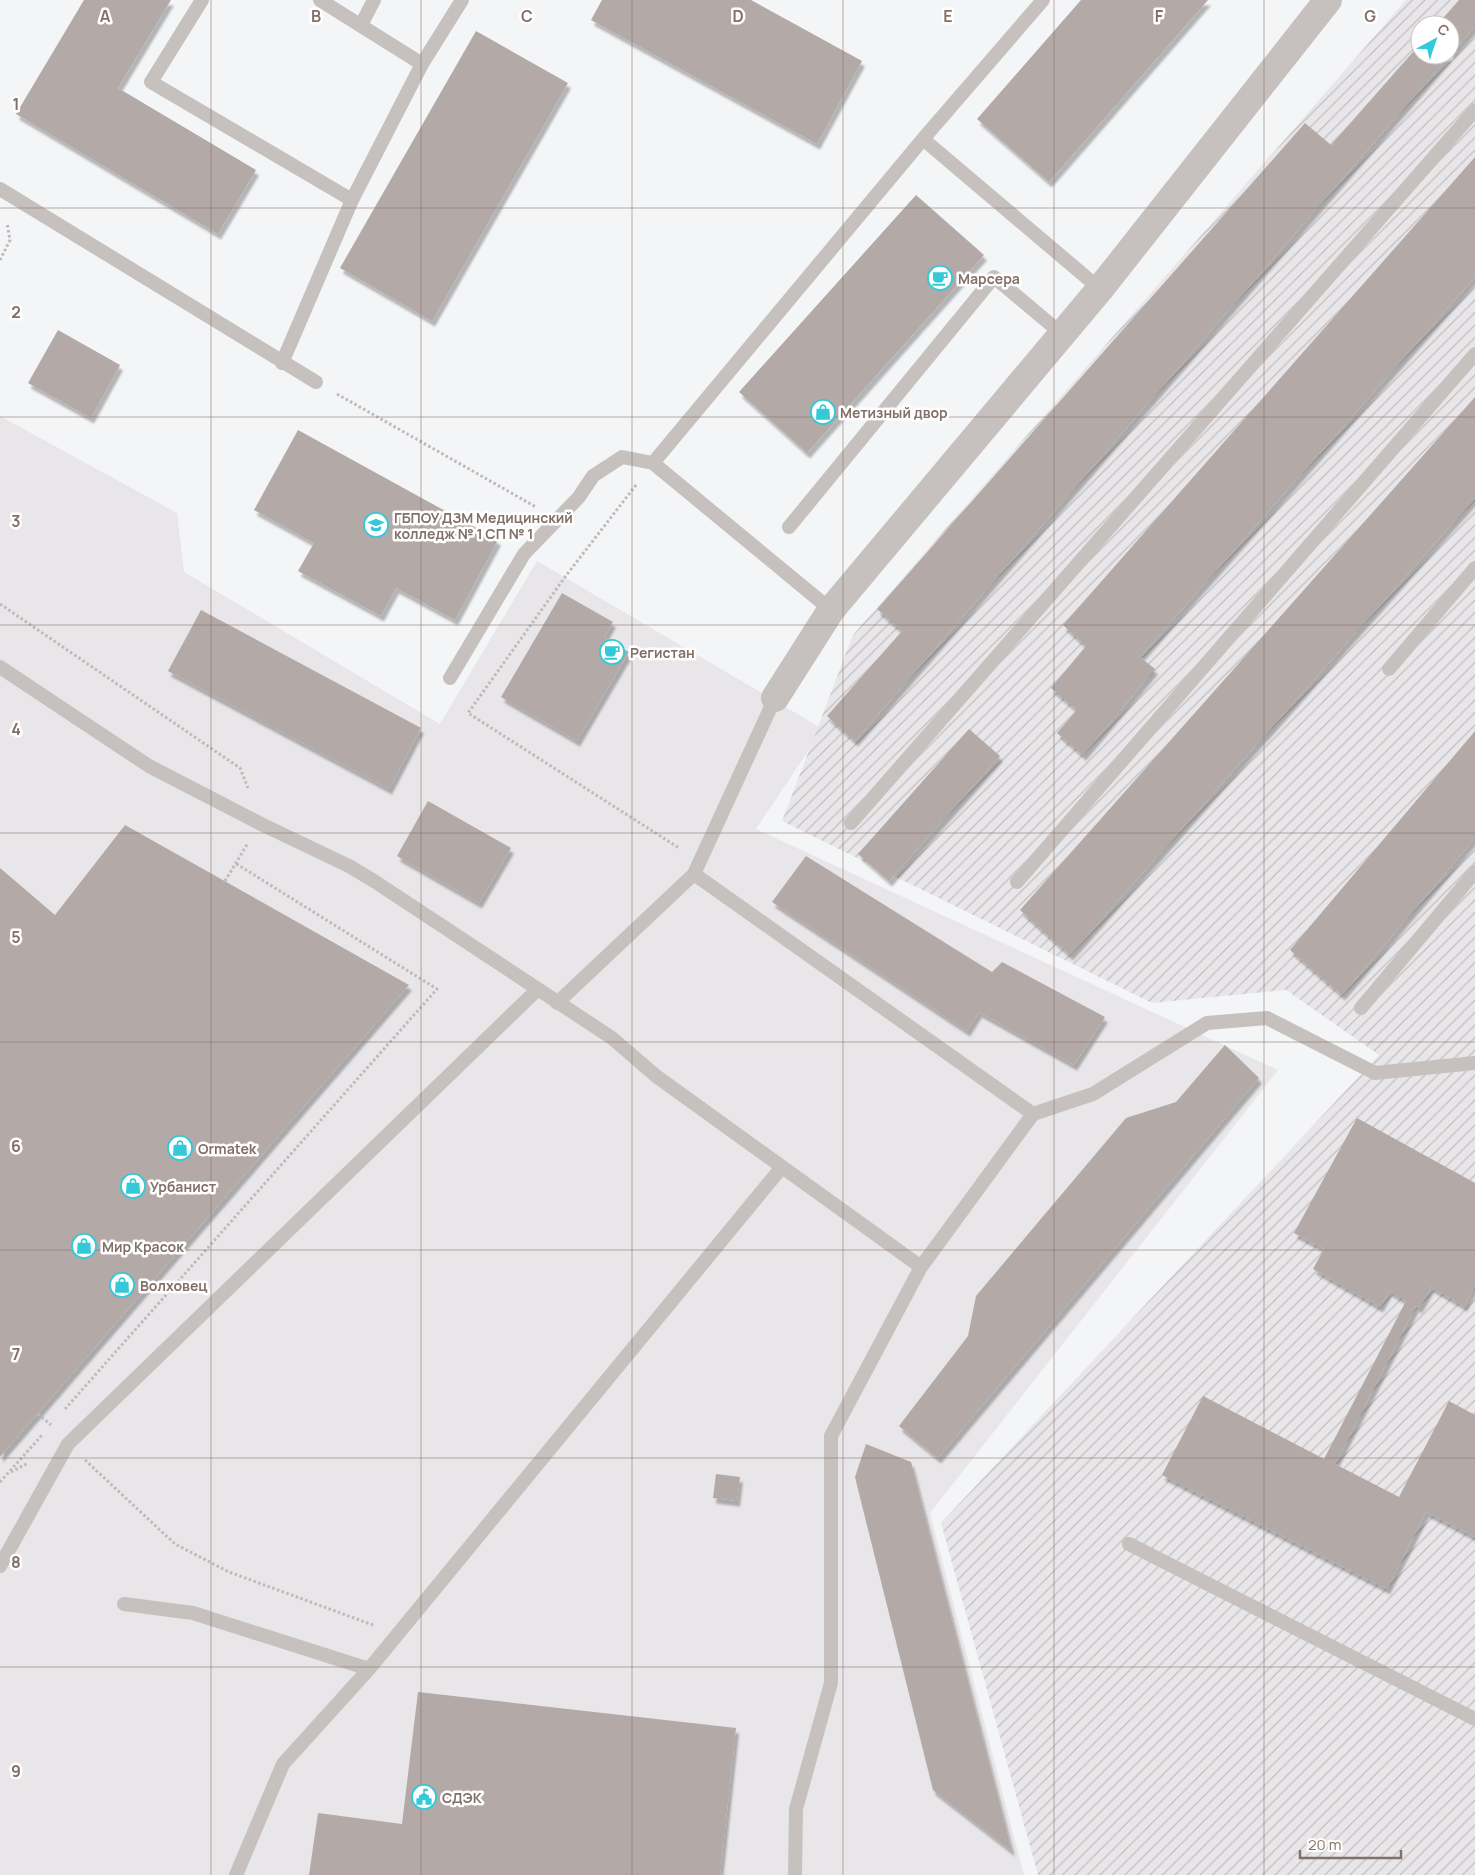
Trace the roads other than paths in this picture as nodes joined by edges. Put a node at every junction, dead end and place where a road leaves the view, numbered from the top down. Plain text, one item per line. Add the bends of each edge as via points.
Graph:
1 (202, 0) edge
2 (320, 0) edge
3 (374, 0) edge
4 (462, 0) edge
5 (1043, 0) edge
6 (1328, 0) edge
7 (361, 25) junction
8 (422, 64) junction
9 (1475, 110) edge
10 (923, 139) junction
11 (0, 189) edge
12 (352, 200) junction
13 (1100, 289) junction
14 (1062, 334) junction
15 (1475, 354) edge
16 (282, 363) junction
17 (316, 382) road end
18 (653, 463) junction
19 (789, 527) dead end
20 (1475, 568) edge
21 (831, 610) junction
22 (0, 667) edge
23 (1389, 670) dead end
24 (450, 678) dead end
25 (775, 698) joint
26 (851, 824) dead end
27 (697, 868) junction
28 (1475, 872) edge
29 (1016, 882) dead end
30 (538, 989) junction
31 (557, 1003) junction
32 (1361, 1008) dead end
33 (1475, 1063) edge
34 (1033, 1114) junction
35 (782, 1167) junction
36 (921, 1267) junction
37 (1129, 1544) dead end
38 (0, 1566) edge
39 (124, 1604) dead end
40 (369, 1670) junction
41 (1475, 1719) edge
42 (236, 1875) edge
43 (795, 1875) edge

1 - 12 lane via 152,82
2 - 7 lane
3 - 7 lane
4 - 8 lane
5 - 10 lane
6 - 13 street
7 - 8 lane
8 - 12 lane
9 - 26 lane
10 - 13 lane
10 - 18 lane
11 - 16 lane
12 - 16 lane
13 - 14 street
14 - 19 lane via 994,277
14 - 21 street
15 - 29 lane
16 - 17 lane
18 - 21 lane
18 - 24 lane via 622,457 593,476 579,497 524,554
20 - 23 lane
21 - 25 street
22 - 30 lane via 149,766 349,866
25 - 27 lane
27 - 31 lane
27 - 34 lane
28 - 32 lane
30 - 31 lane
30 - 38 lane via 68,1444
31 - 35 lane via 612,1038 656,1076
33 - 34 lane via 1375,1073 1268,1018 1207,1023 1093,1094
34 - 36 lane
35 - 36 lane
35 - 40 lane
36 - 43 lane via 831,1436 831,1684 796,1809
37 - 41 lane
39 - 40 lane via 193,1613
40 - 42 lane via 283,1764

